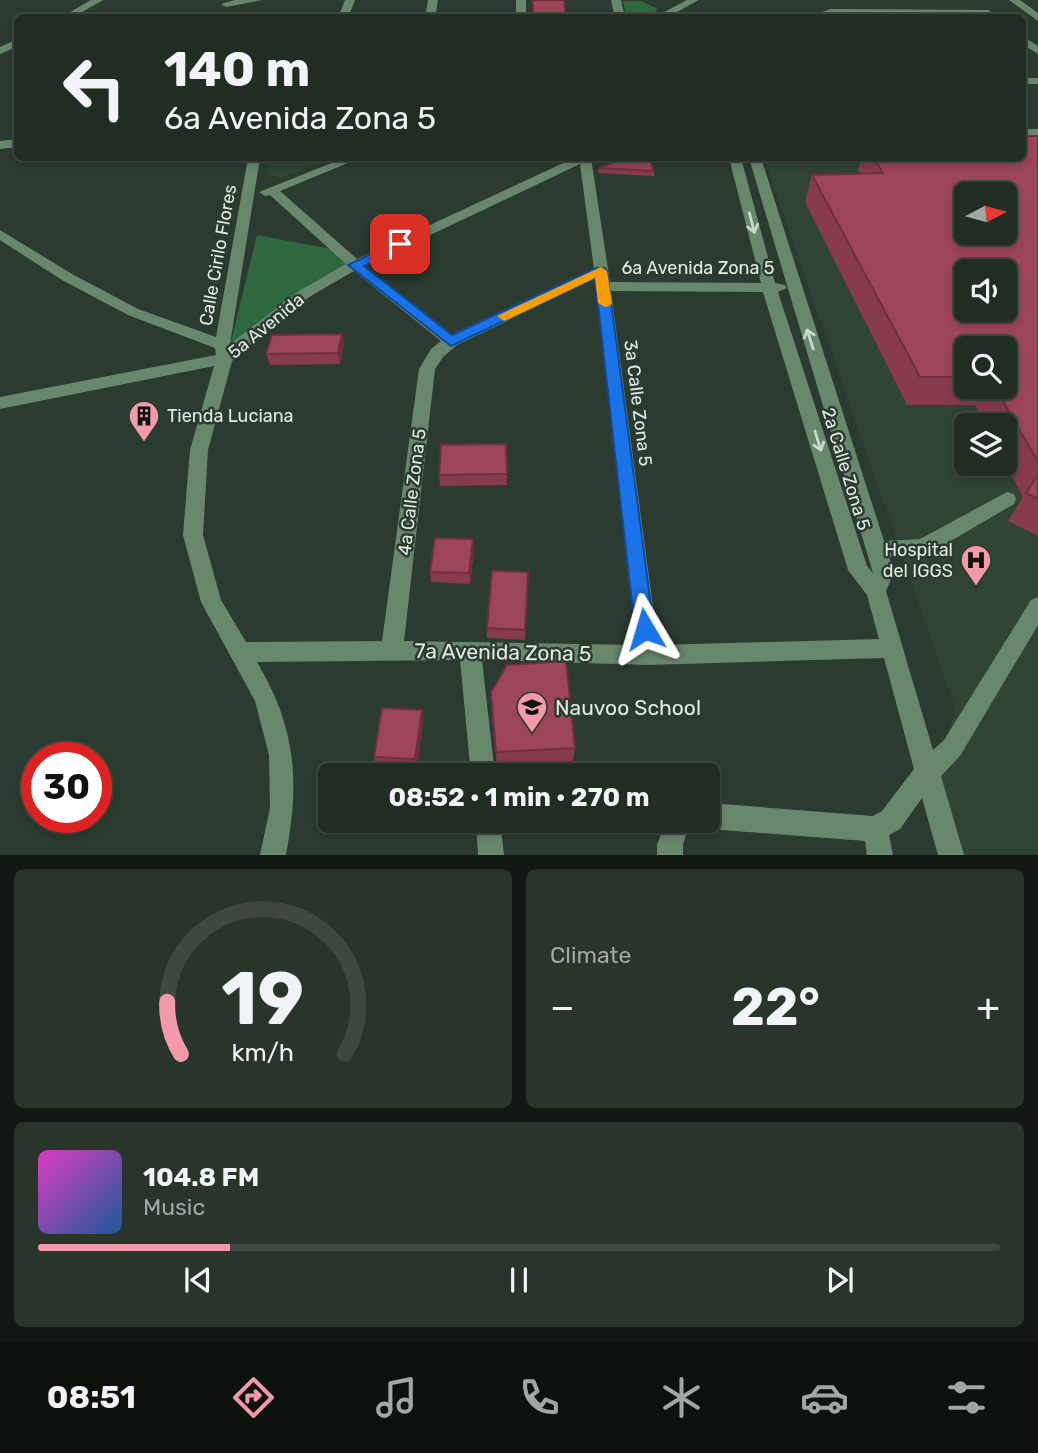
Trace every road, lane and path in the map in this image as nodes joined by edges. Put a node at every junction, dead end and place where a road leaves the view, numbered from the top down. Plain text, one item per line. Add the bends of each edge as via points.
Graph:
1 (98, 0) edge
2 (257, 0) edge
3 (694, 0) edge
4 (972, 0) edge
5 (1014, 0) edge
6 (224, 2) edge
7 (72, 14) edge
8 (665, 14) edge
9 (823, 14) edge
10 (938, 14) edge
11 (990, 14) edge
12 (1038, 18) edge
13 (254, 161) edge
14 (346, 161) edge
15 (578, 161) edge
16 (584, 161) edge
17 (736, 161) edge
18 (756, 161) edge
19 (272, 190) junction
20 (249, 199) junction
21 (0, 234) edge
22 (355, 265) junction
23 (602, 279) junction
24 (769, 287) junction
25 (794, 288) junction
26 (451, 341) junction
27 (223, 352) junction
28 (0, 403) edge
29 (1007, 499) dead end
30 (877, 549) junction
31 (876, 591) junction
32 (1038, 607) edge
33 (892, 648) junction
34 (470, 650) junction
35 (392, 651) junction
36 (239, 652) junction
37 (648, 655) junction
38 (482, 763) edge
39 (926, 773) junction
40 (720, 817) edge
41 (875, 829) junction
42 (489, 833) edge
43 (675, 833) edge
44 (273, 855) edge
45 (491, 855) edge
46 (670, 855) edge
47 (880, 855) edge
48 (951, 855) edge

1 - 7 street
2 - 6 street
3 - 8 street
4 - 11 street
5 - 12 street
9 - 10 street
13 - 20 street, Calle Cirilo Flores
14 - 19 street
15 - 22 street, 5a Avenida
16 - 23 street, 3a Calle Zona 5
17 -> 24 street, 2a Calle Zona 5
18 - 25 street, 2a Calle Zona 5
19 - 20 street
19 - 22 street
20 - 27 street, Calle Cirilo Flores
21 - 27 street via 133,312
22 - 26 street
22 - 27 street, 5a Avenida via 304,294
23 - 24 street, 6a Avenida Zona 5
23 - 26 street, 6a Avenida Zona 5
23 - 37 street, 3a Calle Zona 5
24 - 25 street, 6a Avenida Zona 5
24 -> 31 street, 2a Calle Zona 5 via 858,570
30 -> 25 street, 2a Calle Zona 5
26 - 35 street, 4a Calle Zona 5 via 427,369
27 - 28 street
27 - 36 street, 5a Avenida via 199,450 193,535 211,602
29 - 30 street via 923,547
30 - 31 street, 2a Calle Zona 5 via 884,572
31 - 33 street
32 - 39 street via 952,748
33 - 37 street, 7a Avenida Zona 5
33 - 39 street
34 - 35 street, 7a Avenida Zona 5
34 - 37 street, 7a Avenida Zona 5
34 - 38 street
35 - 36 street, 7a Avenida Zona 5
36 - 44 street, 5a Avenida via 266,698 281,755 282,808
39 - 41 street via 891,820
39 - 48 street
40 - 41 street
41 - 47 street
42 - 45 street
43 - 46 street

